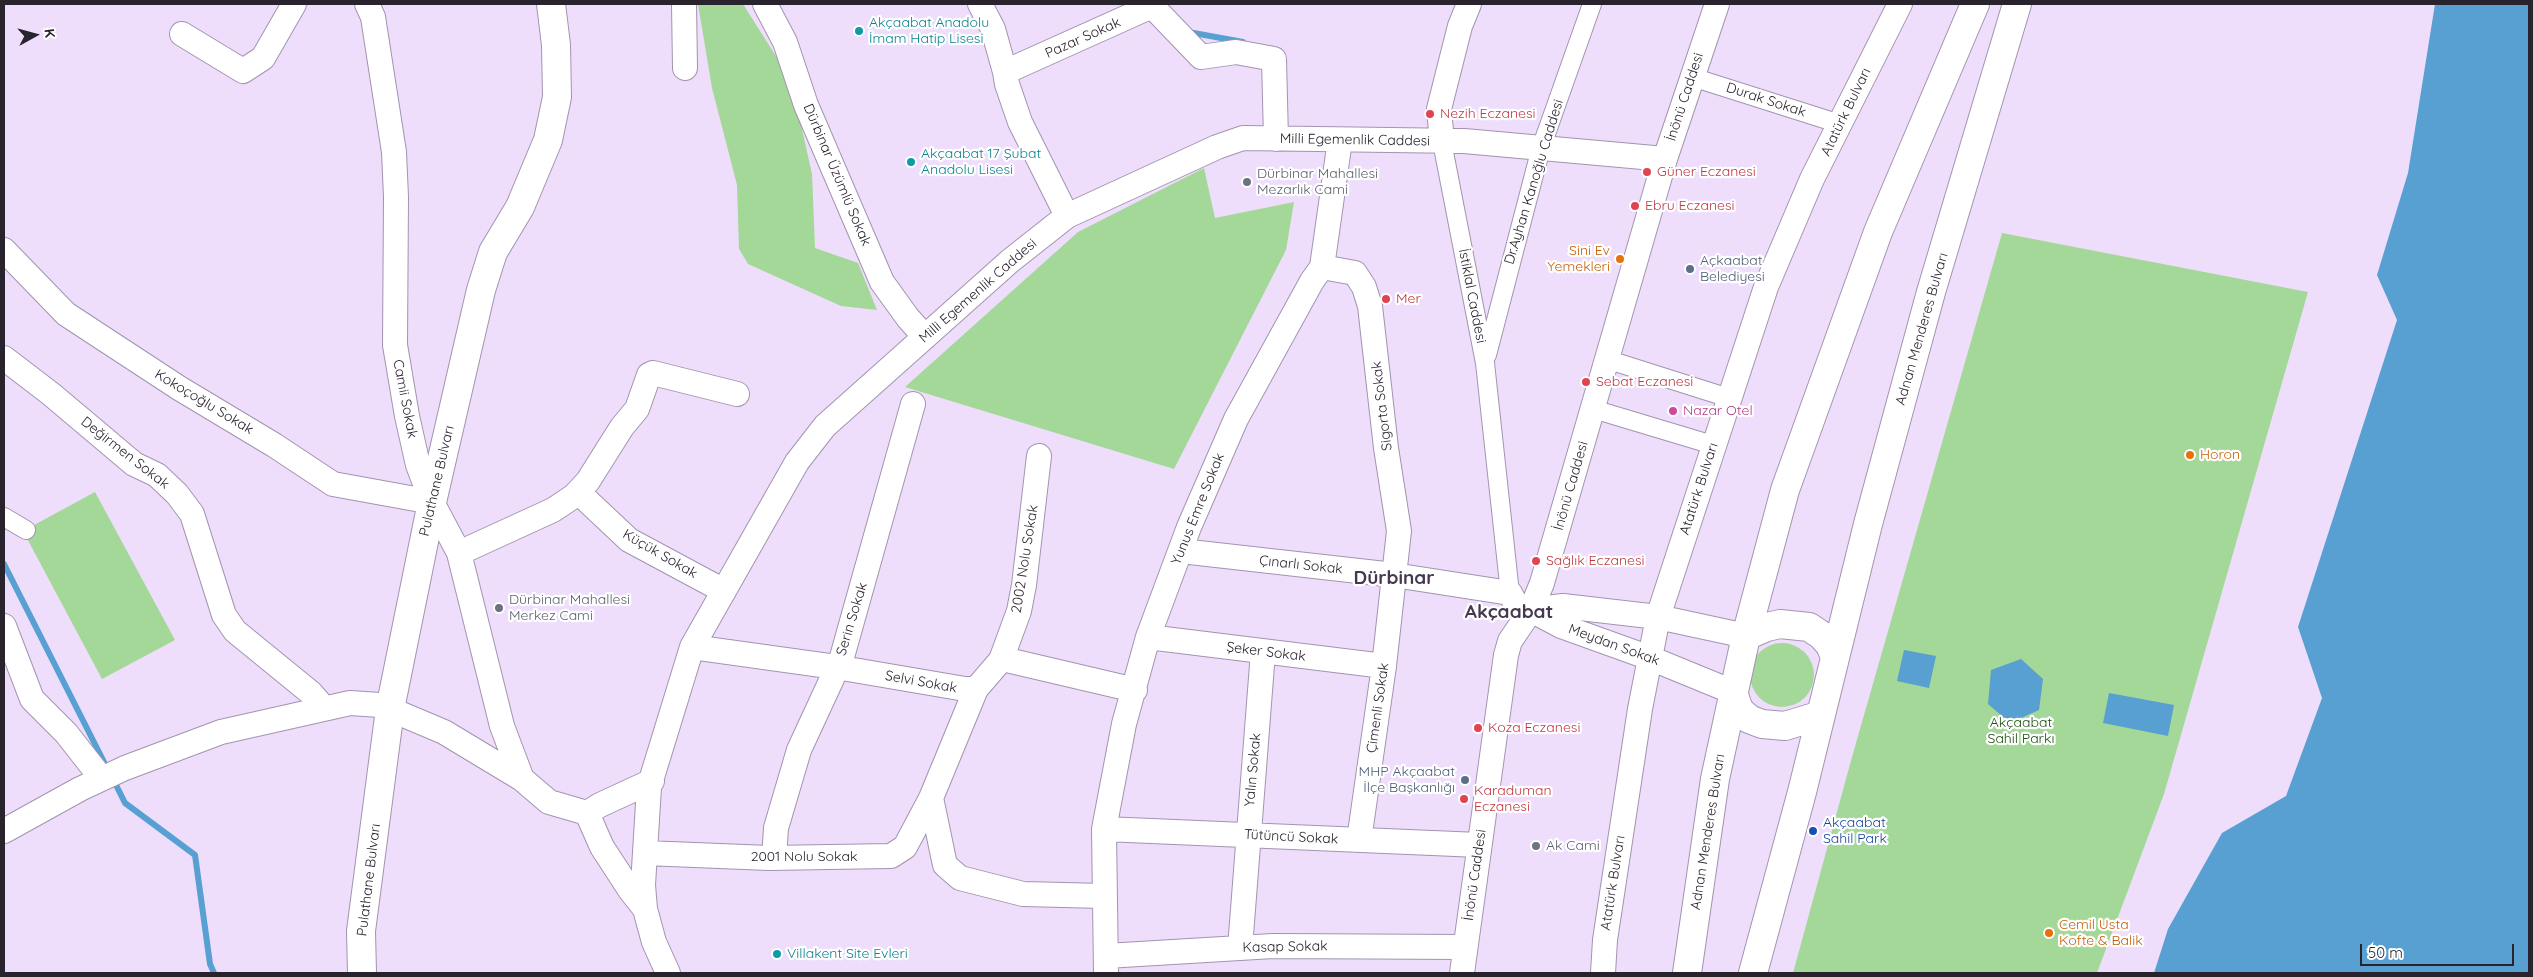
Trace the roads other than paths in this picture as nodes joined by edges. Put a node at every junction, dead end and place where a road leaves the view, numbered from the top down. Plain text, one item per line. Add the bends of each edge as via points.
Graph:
1 (294, 4) edge
2 (367, 4) edge
3 (551, 4) edge
4 (684, 4) edge
5 (766, 4) edge
6 (980, 4) edge
7 (1469, 4) edge
8 (1592, 4) edge
9 (1717, 4) edge
10 (1900, 4) edge
11 (1975, 4) edge
12 (2017, 4) edge
13 (1150, 5) edge
14 (182, 34) dead end
15 (685, 68) dead end
16 (1005, 72) junction
17 (1692, 76) junction
18 (1840, 124) junction
19 (1276, 139) junction
20 (1340, 140) junction
21 (1442, 142) junction
22 (1541, 148) junction
23 (1665, 159) junction
24 (1067, 216) junction
25 (4, 250) edge
26 (1322, 267) junction
27 (925, 337) junction
28 (4, 358) edge
29 (1609, 360) junction
30 (1485, 363) junction
31 (737, 394) dead end
32 (1729, 398) junction
33 (913, 404) dead end
34 (1593, 409) junction
35 (1713, 446) junction
36 (1039, 456) dead end
37 (578, 492) junction
38 (432, 502) junction
39 (4, 517) edge
40 (26, 530) dead end
41 (1181, 551) junction
42 (459, 553) junction
43 (1394, 576) junction
44 (724, 591) junction
45 (1510, 593) junction
46 (1528, 615) junction
47 (1658, 617) junction
48 (4, 626) edge
49 (1746, 636) junction
50 (1148, 637) junction
51 (692, 647) junction
52 (1263, 652) junction
53 (1835, 657) junction
54 (1650, 658) junction
55 (1001, 660) junction
56 (1384, 666) junction
57 (836, 667) junction
58 (976, 689) junction
59 (1135, 690) junction
60 (1734, 692) junction
61 (324, 708) junction
62 (390, 709) junction
63 (1821, 715) junction
64 (95, 770) dead end
65 (522, 779) junction
66 (652, 781) junction
67 (931, 798) junction
68 (587, 813) junction
69 (1104, 829) junction
70 (4, 831) edge
71 (1248, 836) junction
72 (1359, 840) junction
73 (1479, 846) junction
74 (645, 853) junction
75 (774, 858) junction
76 (1104, 896) junction
77 (645, 909) junction
78 (1464, 947) junction
79 (1240, 948) junction
80 (1106, 964) edge
81 (362, 973) edge
82 (668, 973) edge
83 (1462, 973) edge
84 (1603, 973) edge
85 (1687, 973) edge
86 (1753, 973) edge

1 - 14 street via 263,58 243,72
2 - 38 street, Camii Sokak via 373,17 394,152 395,345 418,465
3 - 38 main road, Pulathane Bulvarı via 557,97 548,140 520,207 493,252 481,290
4 - 15 street
5 - 27 street, Dürbinar Üzümlü Sokak via 785,42 806,105 882,282
6 - 16 street via 992,29
7 - 21 street, İstiklal Caddesi via 1460,26 1439,109
8 - 22 street, Dr.Ayhan Kanoğlu Caddesi
9 - 17 street, İnönü Caddesi
10 - 18 street, Atatürk Bulvarı
11 - 49 main road, Adnan Menderes Bulvarı via 1878,232 1838,341 1785,490
12 - 53 main road, Adnan Menderes Bulvarı via 1931,292
13 - 16 street, Pazar Sokak
13 - 19 street, Pazar Sokak via 1201,57 1236,52 1274,58
16 - 24 street via 1020,122
17 - 18 street, Durak Sokak
17 - 23 street, İnönü Caddesi
18 - 32 street, Atatürk Bulvarı via 1812,179 1766,287
19 - 20 street, Milli Egemenlik Caddesi
19 - 24 street, Milli Egemenlik Caddesi via 1244,138 1217,147
20 - 21 street, Milli Egemenlik Caddesi
20 - 26 street, Yunus Emre Sokak
21 - 22 street, Milli Egemenlik Caddesi
21 - 30 street, İstiklal Caddesi
22 - 23 street, Milli Egemenlik Caddesi
22 - 30 street, Dr.Ayhan Kanoğlu Caddesi
23 - 29 street, İnönü Caddesi
24 - 27 street, Milli Egemenlik Caddesi via 1010,261
25 - 38 street, Kokoçoğlu Sokak via 66,314 333,484
26 - 41 street, Yunus Emre Sokak via 1236,419
26 - 43 street, Sigorta Sokak via 1355,274 1364,287 1370,306 1399,531
27 - 44 street, Milli Egemenlik Caddesi via 825,426 797,462
28 - 61 street, Değirmen Sokak via 134,464 157,475 177,494 192,514 224,615 235,631 311,693
29 - 32 street
29 - 34 street, İnönü Caddesi
30 - 45 street, İstiklal Caddesi
31 - 37 street via 652,373 637,409
32 - 35 street, Atatürk Bulvarı
33 - 57 street, Serin Sokak via 842,656
34 - 35 street
34 - 46 street, İnönü Caddesi via 1542,583
35 - 47 street, Atatürk Bulvarı
36 - 55 street, 2002 Nolu Sokak via 1024,585 1019,611
37 - 42 street via 554,510
37 - 44 street, Küçük Sokak via 629,540
38 - 42 street, Camii Sokak
38 - 62 main road, Pulathane Bulvarı
39 - 40 street
41 - 43 street, Çınarlı Sokak
41 - 50 street, Yunus Emre Sokak
42 - 65 street, Camii Sokak via 502,726
43 - 45 street, Çınarlı Sokak
43 - 56 street, Çimenli Sokak
44 - 51 street, Milli Egemenlik Caddesi
45 - 46 street
46 - 47 street, Meydan Sokak via 1563,606
46 - 54 street, Meydan Sokak
46 - 73 street, İnönü Caddesi via 1510,641 1506,655
47 - 49 street, Meydan Sokak
47 - 54 street, Atatürk Bulvarı
48 - 64 street via 32,699 66,733
49 - 53 main road via 1780,624 1809,627 1830,645
49 - 60 main road, Adnan Menderes Bulvarı
50 - 52 street, Şeker Sokak
50 - 59 street, Yunus Emre Sokak
51 - 57 street, Selvi Sokak
51 - 66 street, Milli Egemenlik Caddesi
52 - 56 street, Şeker Sokak
52 - 71 street, Yalın Sokak
53 - 63 main road, Adnan Menderes Bulvarı
54 - 60 street, Meydan Sokak
54 - 84 street, Atatürk Bulvarı via 1604,940
55 - 58 street, Selvi Sokak
55 - 59 street
56 - 72 street, Çimenli Sokak
57 - 58 street, Selvi Sokak
57 - 75 street, Serin Sokak via 798,750 776,828
58 - 67 street, 2001 Nolu Sokak
59 - 69 street, Yunus Emre Sokak via 1124,724
60 - 63 main road via 1739,710 1762,724 1785,726
60 - 85 main road, Adnan Menderes Bulvarı via 1715,779
61 - 62 street via 350,703
61 - 70 street via 221,732 125,768
62 - 65 street via 444,732
62 - 81 main road, Pulathane Bulvarı via 361,931
63 - 86 main road, Adnan Menderes Bulvarı
65 - 68 street via 549,802
66 - 68 street
66 - 74 street, Milli Egemenlik Caddesi
67 - 75 street, 2001 Nolu Sokak via 905,847 891,856
67 - 76 street via 945,865 960,878 1023,894
68 - 77 street via 602,847
69 - 71 street, Tütüncü Sokak
69 - 76 street, Yunus Emre Sokak
71 - 72 street, Tütüncü Sokak
71 - 79 street, Yalın Sokak
72 - 73 street, Tütüncü Sokak
73 - 78 street, İnönü Caddesi
74 - 75 street, 2001 Nolu Sokak
74 - 77 street, Milli Egemenlik Caddesi
76 - 80 street, Yunus Emre Sokak
77 - 82 street via 654,942
78 - 79 street, Kasap Sokak
78 - 83 street, İnönü Caddesi
79 - 80 street, Kasap Sokak

